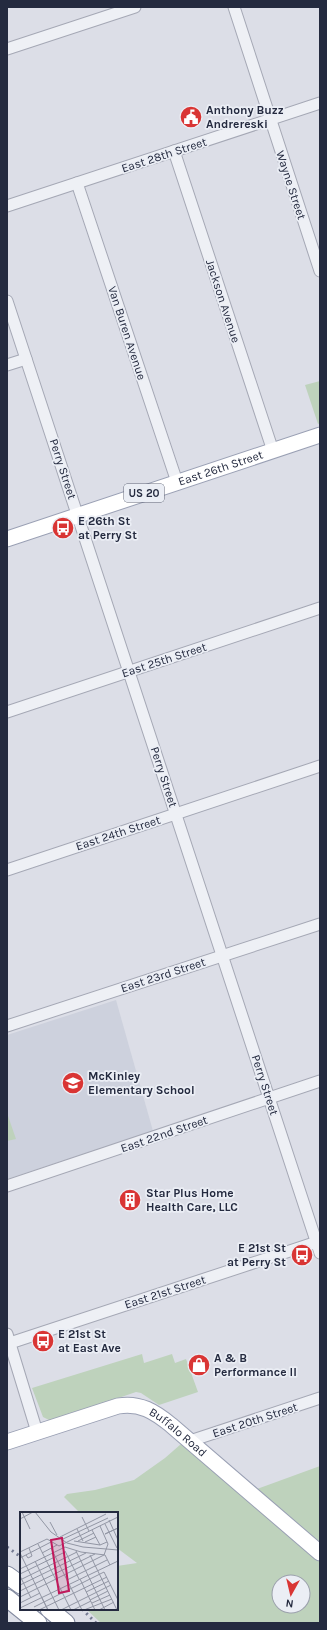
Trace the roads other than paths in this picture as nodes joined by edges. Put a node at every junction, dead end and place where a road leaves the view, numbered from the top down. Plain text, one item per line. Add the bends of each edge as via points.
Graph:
1 (135, 7) edge
2 (234, 7) edge
3 (7, 49) edge
4 (320, 103) edge
5 (270, 120) junction
6 (174, 151) junction
7 (77, 183) junction
8 (7, 206) edge
9 (320, 271) edge
10 (7, 301) edge
11 (26, 358) junction
12 (7, 365) edge
13 (320, 435) edge
14 (273, 451) junction
15 (177, 482) junction
16 (78, 515) junction
17 (7, 538) edge
18 (320, 608) edge
19 (129, 671) junction
20 (7, 712) edge
21 (320, 766) edge
22 (176, 814) junction
23 (7, 870) edge
24 (320, 924) edge
25 (223, 955) junction
26 (7, 1026) edge
27 (320, 1081) edge
28 (269, 1098) junction
29 (7, 1186) edge
30 (319, 1245) edge
31 (8, 1341) edge
32 (320, 1398) edge
33 (37, 1432) junction
34 (190, 1441) junction
35 (7, 1442) edge
36 (320, 1553) edge
37 (7, 1575) edge
38 (20, 1585) edge
39 (7, 1598) edge
40 (20, 1608) edge
41 (22, 1610) edge
42 (51, 1610) edge
43 (38, 1623) edge
44 (66, 1623) edge

1 - 3 street
2 - 5 street, Wayne Street
4 - 5 street, East 28th Street
5 - 6 street, East 28th Street
5 - 9 street, Wayne Street
6 - 7 street, East 28th Street
6 - 14 street, Jackson Avenue
7 - 8 street, East 28th Street
7 - 15 street, Van Buren Avenue
10 - 11 street, Perry Street
11 - 12 street
11 - 16 street, Perry Street
13 - 14 main road, East 26th Street / US 20
14 - 15 main road, East 26th Street / US 20
15 - 16 main road, East 26th Street / US 20
16 - 17 main road, East 26th Street / US 20
16 - 19 street, Perry Street
18 - 19 street, East 25th Street
19 - 20 street, East 25th Street
19 - 22 street, Perry Street
21 - 22 street, East 24th Street
22 - 23 street, East 24th Street
22 - 25 street, Perry Street
24 - 25 street, East 23rd Street
25 - 26 street, East 23rd Street
25 - 28 street, Perry Street
27 - 28 street, East 22nd Street
28 - 29 street, East 22nd Street
28 - 30 street, Perry Street
30 - 31 street, East 21st Street
31 - 33 street
32 - 34 street, East 20th Street
33 - 34 main road, Buffalo Road via 118,1406 134,1405 154,1412
33 - 35 main road, Buffalo Road
34 - 36 main road, Buffalo Road
37 - 38 highway
39 - 40 highway
41 - 43 highway
42 - 44 highway

